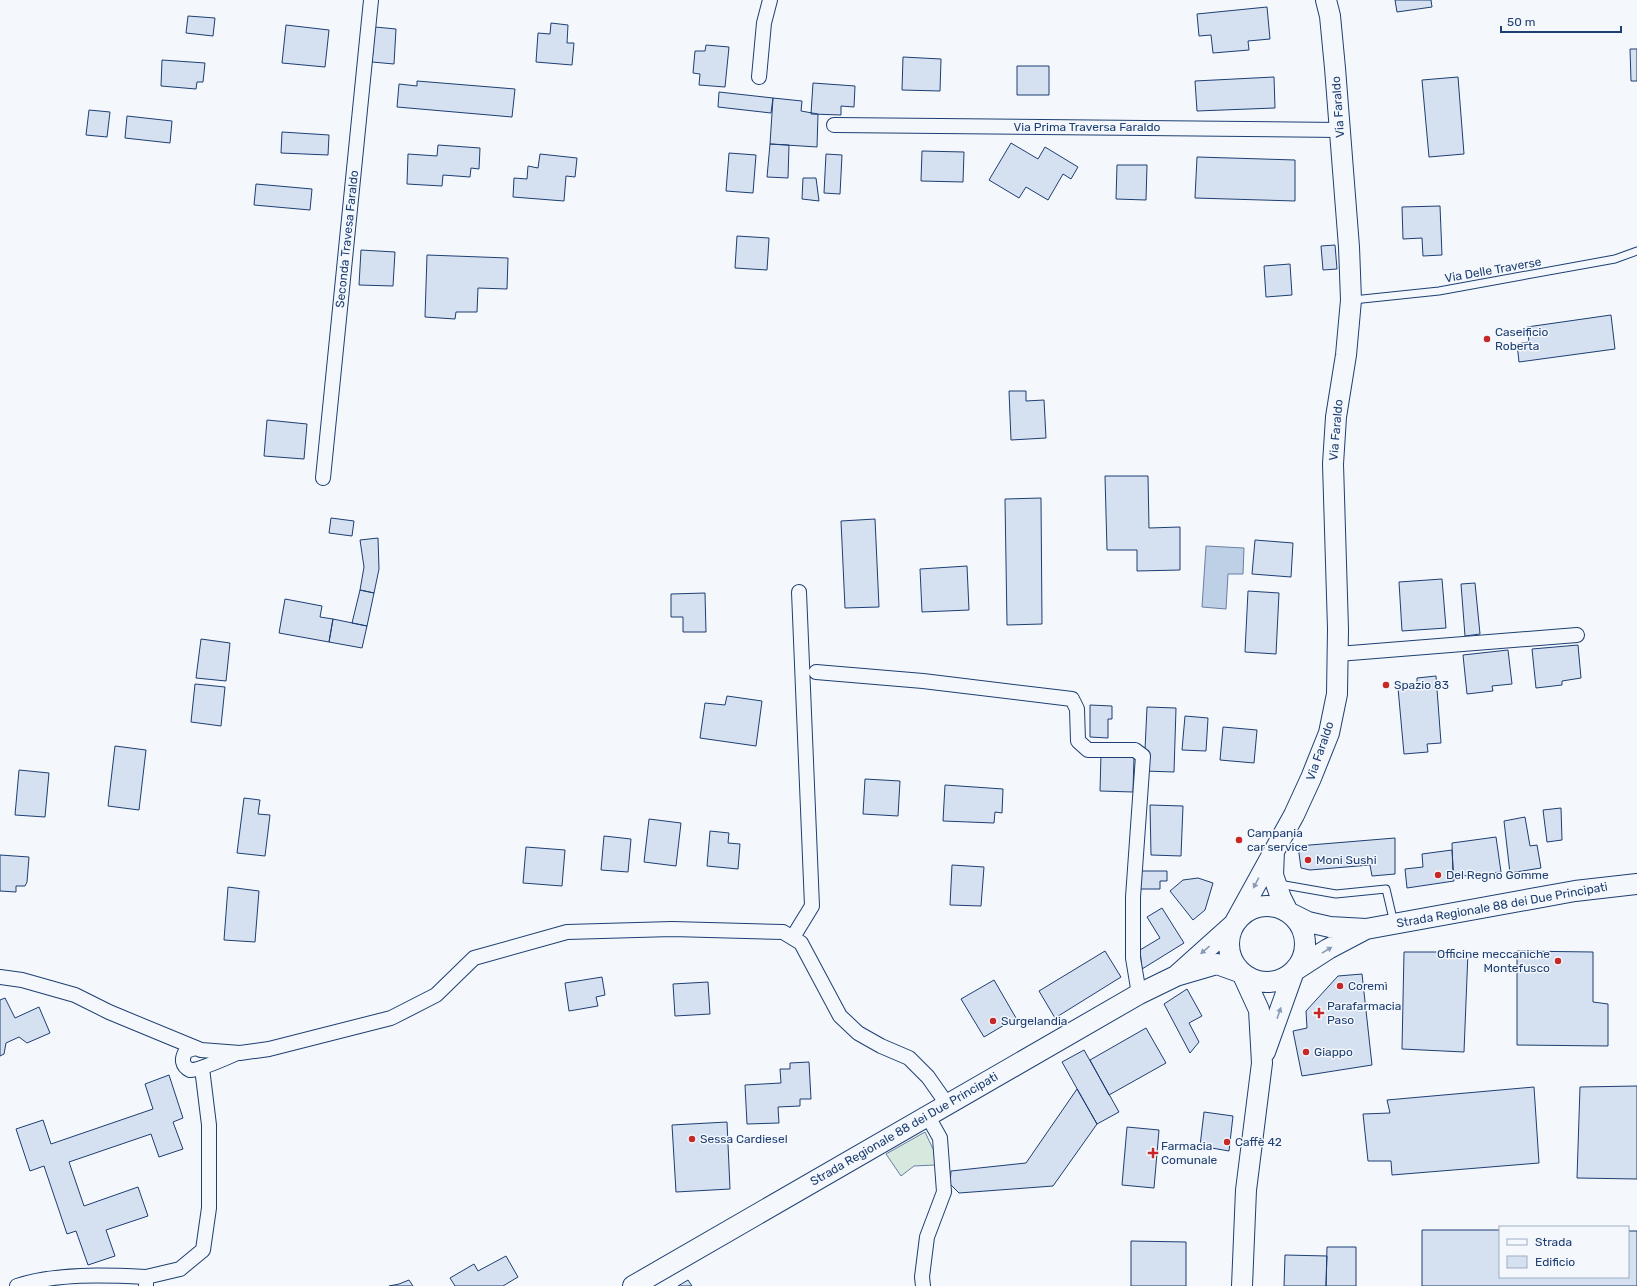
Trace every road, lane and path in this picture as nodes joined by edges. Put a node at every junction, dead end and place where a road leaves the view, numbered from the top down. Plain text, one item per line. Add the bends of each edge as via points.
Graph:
1 (370, 0) edge
2 (770, 0) edge
3 (1326, 0) edge
4 (759, 77) dead end
5 (834, 125) dead end
6 (1340, 130) junction
7 (1637, 251) edge
8 (1351, 300) junction
9 (323, 478) dead end
10 (799, 592) dead end
11 (1577, 635) dead end
12 (1338, 654) junction
13 (816, 672) dead end
14 (1275, 848) junction
15 (1276, 883) junction
16 (1637, 884) edge
17 (1288, 912) junction
18 (1394, 923) junction
19 (1234, 924) junction
20 (1366, 928) junction
21 (793, 937) junction
22 (1294, 971) junction
23 (1242, 974) junction
24 (1176, 976) junction
25 (0, 977) edge
26 (1139, 994) junction
27 (157, 1032) junction
28 (198, 1049) junction
29 (240, 1053) junction
30 (183, 1058) junction
31 (1262, 1063) junction
32 (199, 1068) junction
33 (947, 1104) junction
34 (927, 1115) junction
35 (146, 1282) edge
36 (17, 1286) edge
37 (633, 1286) edge
38 (923, 1286) edge
39 (1242, 1286) edge

1 - 9 street, Seconda Travesa Faraldo
2 - 4 street via 764,23
3 - 6 main road, Via Faraldo via 1330,16
5 - 6 street, Via Prima Traversa Faraldo
6 - 8 main road, Via Faraldo
7 - 8 lane, Via Delle Traverse via 1615,259 1447,290
8 - 12 main road, Via Faraldo via 1346,355 1336,416 1333,464
10 - 21 street via 812,906
11 - 12 street
12 - 14 main road, Via Faraldo via 1337,694 1329,734 1294,815
13 - 26 street via 923,681 1072,699 1077,709 1078,741 1088,750 1135,750 1143,756 1133,897 1133,958
14 - 15 main road via 1273,875
14 -> 19 main road, Via Faraldo
15 - 17 main road
15 - 18 lane via 1336,894 1386,889
16 - 18 main road, Strada Regionale 88 dei Due Principati via 1575,891
17 - 19 main road, Strada Regionale 88 dei Due Principati via 1275,907 1259,907 1244,914
17 - 20 main road, Strada Regionale 88 dei Due Principati via 1308,922 1330,927
17 - 22 main road, Strada Regionale 88 dei Due Principati via 1299,924 1305,942 1304,954
18 - 20 main road, Strada Regionale 88 dei Due Principati
19 - 23 main road via 1229,947 1232,959
19 -> 24 main road, Strada Regionale 88 dei Due Principati
22 -> 20 main road, Strada Regionale 88 dei Due Principati
21 - 29 street via 783,932 672,929 568,932 474,958 436,995 391,1018 269,1049
21 - 33 street via 801,943 840,1016 858,1033 909,1058
22 - 23 main road, Strada Regionale 88 dei Due Principati via 1278,981 1267,982 1254,980
31 -> 22 main road
23 - 24 main road, Strada Regionale 88 dei Due Principati via 1217,964
23 - 31 main road via 1259,1010
24 - 26 main road, Strada Regionale 88 dei Due Principati
25 - 27 street via 22,980 75,996
26 - 33 main road, Strada Regionale 88 dei Due Principati
27 - 28 street
27 - 30 street
28 - 29 street
28 - 30 street via 186,1051
28 - 32 street via 206,1059
29 - 32 street
30 - 32 street via 184,1065
31 - 39 main road via 1246,1190
32 - 35 street via 209,1125 209,1208 203,1250 180,1269
33 - 34 main road, Strada Regionale 88 dei Due Principati
34 - 37 main road, Strada Regionale 88 dei Due Principati
34 - 38 street via 940,1138 944,1192 927,1237
35 - 36 street via 113,1275 35,1280

